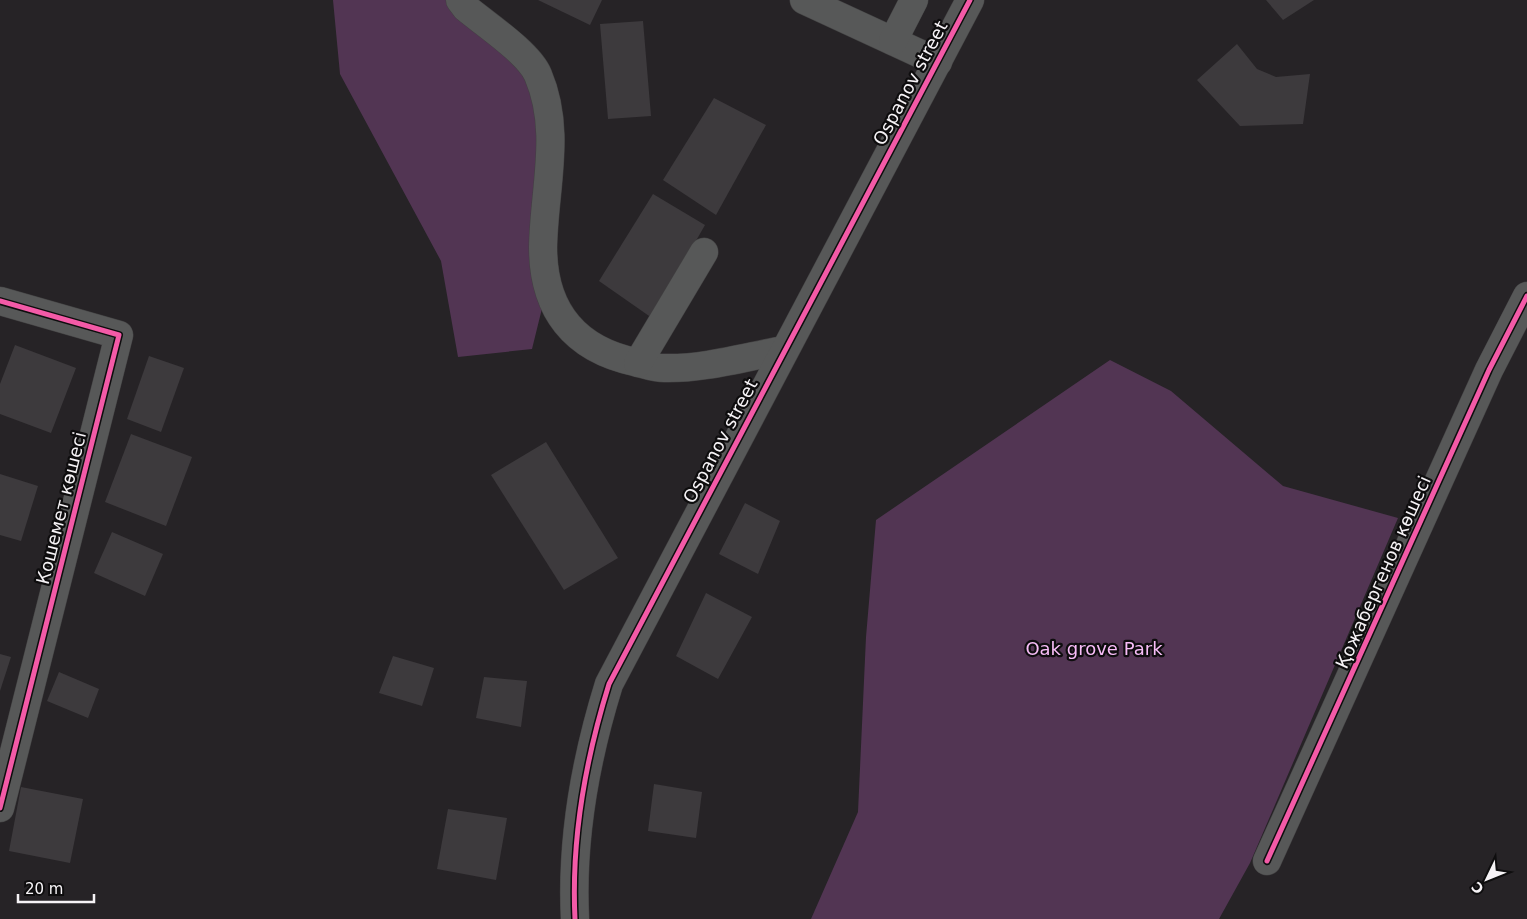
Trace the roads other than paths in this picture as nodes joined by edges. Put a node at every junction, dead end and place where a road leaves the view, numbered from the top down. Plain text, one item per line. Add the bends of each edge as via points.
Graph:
1 (460, 0) edge
2 (804, 0) edge
3 (914, 0) edge
4 (970, 0) edge
5 (893, 41) junction
6 (938, 62) junction
7 (704, 252) dead end
8 (1527, 296) edge
9 (0, 301) edge
10 (784, 350) junction
11 (638, 363) junction
12 (0, 808) edge
13 (1267, 861) dead end
14 (575, 919) edge

1 - 11 street via 519,51 537,73 543,91 551,131 543,247 548,284 559,315 581,341 614,358
2 - 5 street
3 - 5 street
4 - 6 street, Ospanov street
5 - 6 street
6 - 10 street, Ospanov street
7 - 11 street
8 - 13 street, Қожабергенов көшесі via 1489,370
9 - 12 street, Кошемет көшесі via 119,335
10 - 11 street via 688,367 663,368
10 - 14 street, Ospanov street via 609,684 593,737 578,817 573,887

